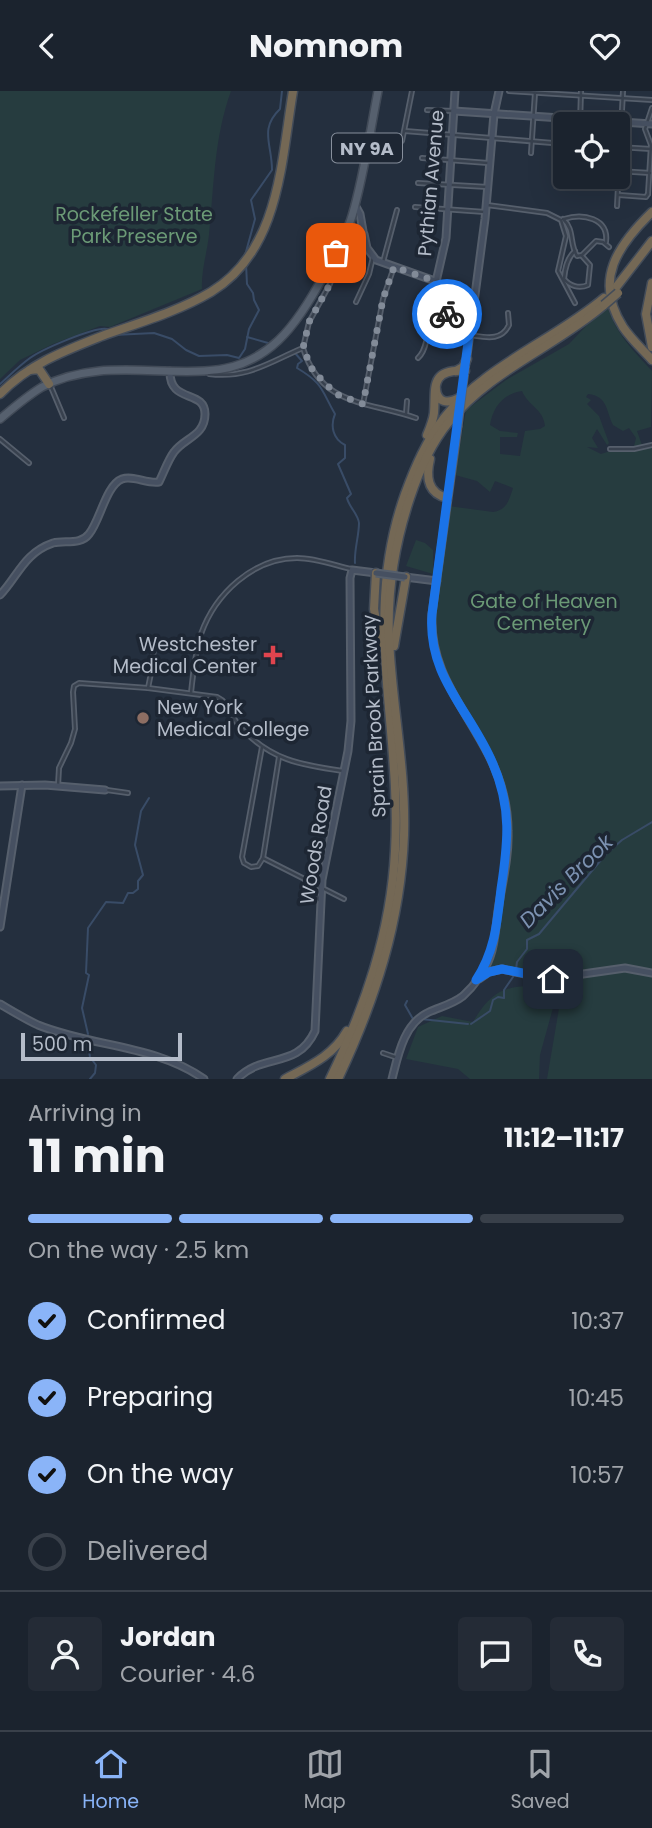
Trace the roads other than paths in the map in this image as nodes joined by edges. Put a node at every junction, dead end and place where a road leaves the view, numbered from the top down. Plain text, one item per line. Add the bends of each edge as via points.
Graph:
1 (291, 91) edge
2 (378, 91) edge
3 (412, 91) edge
4 (455, 91) edge
5 (499, 91) edge
6 (509, 91) edge
7 (536, 91) edge
8 (623, 91) edge
9 (581, 93) edge
10 (623, 98) junction
11 (652, 100) edge
12 (652, 108) edge
13 (427, 110) dead end
14 (454, 111) junction
15 (580, 112) edge
16 (622, 112) edge
17 (495, 114) junction
18 (533, 117) junction
19 (553, 119) edge
20 (630, 123) edge
21 (649, 124) edge
22 (405, 131) junction
23 (452, 136) junction
24 (492, 138) junction
25 (402, 141) dead end
26 (532, 141) junction
27 (553, 142) edge
28 (630, 148) edge
29 (651, 149) edge
30 (531, 153) dead end
31 (422, 158) dead end
32 (451, 160) junction
33 (490, 163) junction
34 (630, 172) edge
35 (650, 173) junction
36 (418, 183) dead end
37 (449, 185) junction
38 (488, 187) junction
39 (618, 189) edge
40 (618, 195) junction
41 (650, 195) edge
42 (355, 205) junction
43 (617, 206) dead end
44 (415, 207) dead end
45 (486, 208) junction
46 (448, 209) junction
47 (397, 210) dead end
48 (652, 212) edge
49 (562, 220) junction
50 (652, 241) edge
51 (575, 251) junction
52 (652, 251) edge
53 (336, 253) junction
54 (582, 255) junction
55 (373, 257) junction
56 (383, 263) junction
57 (394, 267) junction
58 (435, 281) junction
59 (652, 283) edge
60 (617, 289) junction
61 (356, 302) dead end
62 (604, 302) junction
63 (575, 303) dead end
64 (430, 308) junction
65 (508, 313) dead end
66 (452, 316) junction
67 (471, 320) junction
68 (110, 332) junction
69 (469, 335) junction
70 (449, 341) dead end
71 (652, 347) edge
72 (303, 348) junction
73 (55, 354) junction
74 (418, 358) dead end
75 (467, 359) joint
76 (652, 360) edge
77 (171, 371) junction
78 (207, 371) junction
79 (460, 372) junction
80 (22, 374) junction
81 (49, 384) junction
82 (465, 388) junction
83 (0, 392) edge
84 (407, 401) dead end
85 (363, 404) junction
86 (406, 414) junction
87 (64, 418) dead end
88 (416, 418) dead end
89 (0, 419) edge
90 (442, 431) junction
91 (0, 439) edge
92 (652, 446) edge
93 (610, 449) dead end
94 (29, 463) dead end
95 (416, 467) junction
96 (447, 498) junction
97 (352, 570) junction
98 (376, 573) junction
99 (406, 577) junction
100 (437, 581) junction
101 (0, 595) edge
102 (155, 637) dead end
103 (147, 642) dead end
104 (155, 643) junction
105 (385, 666) junction
106 (392, 673) junction
107 (148, 688) junction
108 (191, 693) junction
109 (262, 747) junction
110 (279, 757) junction
111 (344, 771) junction
112 (22, 785) junction
113 (0, 786) edge
114 (58, 786) junction
115 (105, 790) joint
116 (128, 793) dead end
117 (263, 857) junction
118 (323, 874) junction
119 (302, 877) junction
120 (313, 883) junction
121 (322, 887) junction
122 (344, 899) dead end
123 (321, 913) junction
124 (0, 927) edge
125 (652, 973) edge
126 (476, 980) junction
127 (366, 994) junction
128 (0, 1004) edge
129 (383, 1053) dead end
130 (398, 1058) junction
131 (340, 1076) edge
132 (204, 1079) edge
133 (237, 1079) edge
134 (285, 1079) edge
135 (330, 1079) edge
136 (392, 1079) edge

1 - 68 highway via 272,195 245,261 198,299
2 - 42 main road, NY 9A
3 - 22 street
4 - 14 street, Pythian Avenue
5 - 17 street
6 - 7 street
7 - 9 street
7 - 18 street
8 - 10 street
9 - 10 street
9 - 15 street
10 - 11 street
10 - 16 street
12 - 21 street
13 - 14 street
14 - 17 street
14 - 23 street, Pythian Avenue
17 - 18 street
17 - 24 street
18 - 19 street
18 - 26 street
20 - 21 street
21 - 29 street
22 - 23 street
22 - 25 street
23 - 24 street
23 - 32 street, Pythian Avenue
24 - 26 street
24 - 33 street
26 - 27 street
26 - 30 street
28 - 29 street
29 - 35 street
31 - 32 street
32 - 33 street
32 - 37 street, Pythian Avenue
33 - 38 street
34 - 35 street
35 - 41 street
36 - 37 street
37 - 38 street
37 - 46 street, Pythian Avenue
38 - 45 street
39 - 40 street
40 - 41 street
40 - 43 street
42 - 53 main road, NY 9A
42 - 55 street
44 - 46 street
45 - 46 street
45 - 49 street via 548,213
45 - 67 street
46 - 58 street, Pythian Avenue via 445,246
47 - 56 street
48 - 76 highway via 623,242 611,284 618,318
49 - 51 street via 570,228
49 - 54 street via 575,216 600,222 606,230 607,245 593,243
49 - 63 street via 566,236 559,276
50 - 60 highway, Sprain Brook Parkway
51 - 54 street
51 - 54 street via 566,264 568,284 588,285 590,265
52 - 60 highway, Sprain Brook Parkway
53 - 72 street via 334,274 309,322
53 - 78 main road, NY 9A via 306,309 281,339 247,361
55 - 56 street
55 - 61 street
56 - 57 street
57 - 58 street
57 - 85 street via 383,299
58 - 64 street, Pythian Avenue
59 - 71 highway via 646,318
60 - 62 highway, Sprain Brook Parkway
62 - 82 highway, Sprain Brook Parkway
62 - 90 highway, Sprain Brook Parkway via 581,323 482,389
64 - 66 street
64 - 74 street, Pythian Avenue via 425,347
65 - 69 street via 509,325 501,335
66 - 67 street
66 - 70 street
67 - 69 street
68 - 73 highway
68 - 83 highway via 40,359
69 - 75 street
72 - 78 street via 250,372 223,375
72 - 85 street via 313,371 336,394
73 - 80 highway
73 - 81 highway via 43,365
75 - 79 highway
77 - 78 main road, NY 9A
77 - 81 main road, NY 9A via 94,371
77 - 101 street via 179,391 200,403 205,417 196,435 174,451 159,482 118,481 87,536 53,543 26,560
79 - 82 highway
79 - 82 highway via 443,377 436,392 450,402
79 - 95 highway via 444,374 435,385 432,422
80 - 81 highway via 38,368
80 - 83 highway
81 - 87 street
81 - 89 main road, NY 9A
82 - 95 highway, Sprain Brook Parkway
82 - 96 street, bridge
84 - 86 street
85 - 86 street
86 - 88 street
90 - 96 highway via 429,461 428,479 434,492
90 - 106 highway, Sprain Brook Parkway via 418,476 396,549 389,609
91 - 94 street
92 - 93 street
95 - 105 highway, Sprain Brook Parkway via 399,512 388,563 383,609
96 - 100 street
97 - 98 street
97 - 108 street via 307,559 285,559 265,564 237,581 205,623
97 - 111 street, Woods Road via 353,694
98 - 99 street, bridge
98 - 105 highway via 374,617
99 - 100 street
99 - 106 highway
100 - 126 street via 431,628 436,657 493,763 508,818 508,849 493,945
102 - 104 street
103 - 104 street
104 - 107 street
105 - 127 highway, Sprain Brook Parkway via 395,853 385,929
106 - 131 highway, Sprain Brook Parkway via 404,807 399,891 379,979
107 - 108 street
107 - 114 street via 82,683 74,687 74,734 59,768
108 - 109 street via 221,699
109 - 110 street
109 - 117 street via 242,857 251,867 258,866
110 - 111 street
110 - 117 street
111 - 118 street, Woods Road
112 - 113 street
112 - 114 street
112 - 124 street
114 - 115 street
115 - 116 street
117 - 119 street
118 - 120 street
118 - 121 street, Woods Road
119 - 120 street
119 - 123 street via 316,893
120 - 121 street
121 - 122 street
121 - 123 street, Woods Road
123 - 133 street, Woods Road via 316,1021 311,1038 290,1058 259,1064
125 - 126 street via 625,968 548,979 502,969
126 - 130 street via 458,999 413,1023
127 - 134 highway via 335,1048
127 - 135 highway, Sprain Brook Parkway
128 - 132 street via 38,1025 167,1060
129 - 130 street
130 - 136 street

